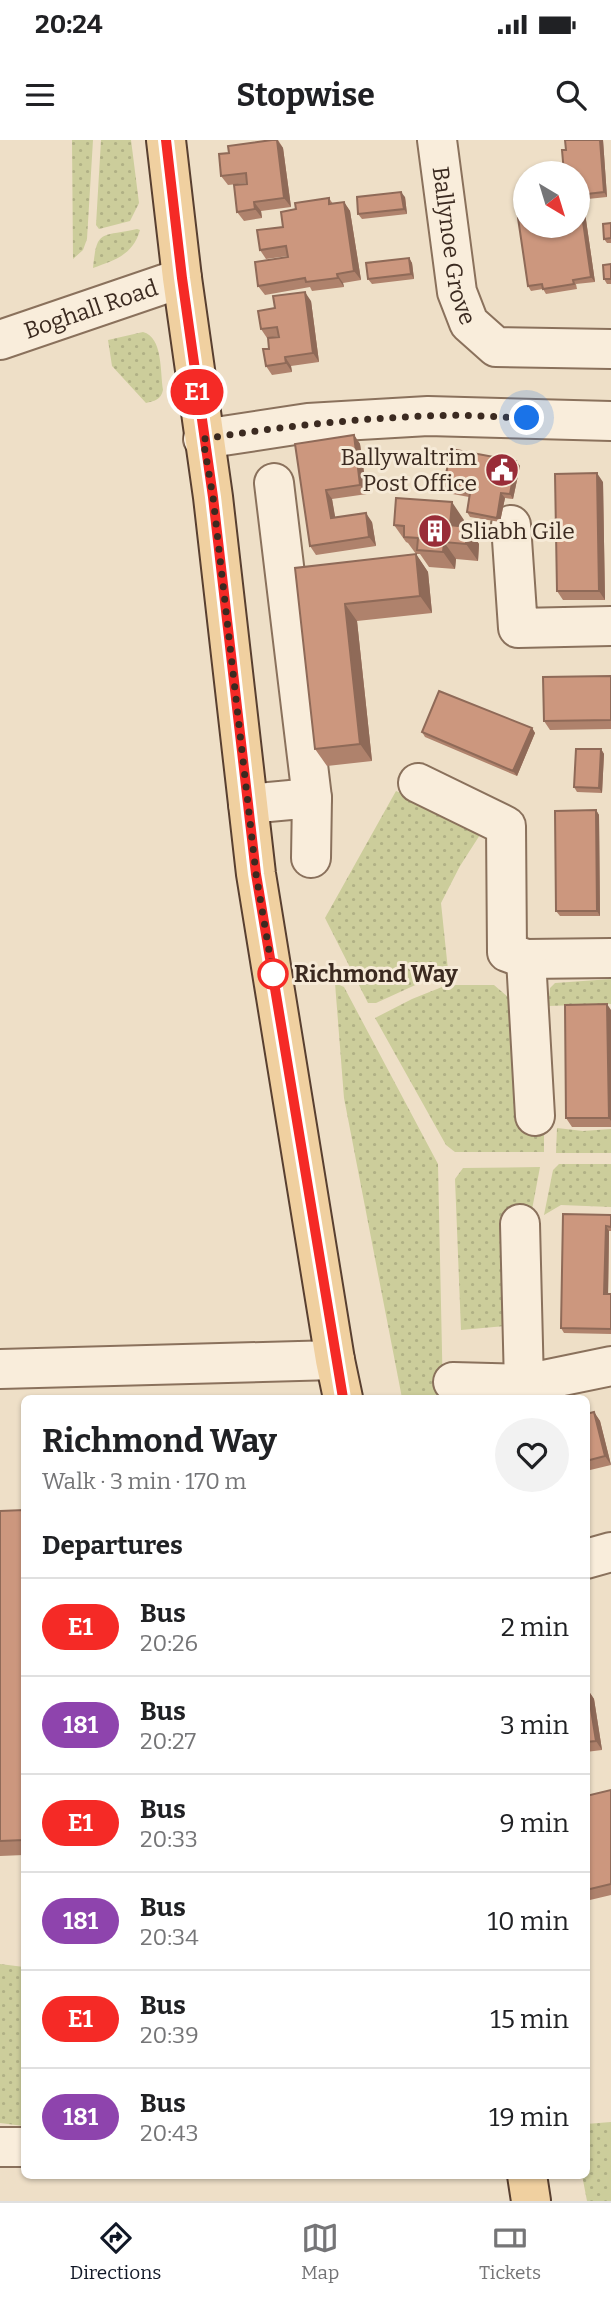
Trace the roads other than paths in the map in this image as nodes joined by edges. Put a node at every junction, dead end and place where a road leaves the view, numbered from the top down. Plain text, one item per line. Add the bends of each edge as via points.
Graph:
1 (166, 140) edge
2 (437, 140) edge
3 (182, 278) junction
4 (0, 340) edge
5 (611, 349) edge
6 (611, 421) edge
7 (203, 439) junction
8 (274, 483) dead end
9 (512, 525) dead end
10 (611, 626) edge
11 (418, 783) dead end
12 (312, 798) junction
13 (248, 804) junction
14 (311, 858) dead end
15 (611, 958) edge
16 (526, 959) junction
17 (535, 1116) dead end
18 (520, 1224) dead end
19 (335, 1360) junction
20 (611, 1366) edge
21 (0, 1369) edge
22 (453, 1382) dead end
23 (524, 1384) junction
24 (343, 1395) edge
25 (611, 1552) edge
26 (590, 1558) edge
27 (0, 2147) edge
28 (21, 2147) edge
29 (528, 2179) edge
30 (531, 2201) edge

1 - 3 main road
2 - 5 street, Ballynoe Grove via 457,292 469,323 496,347
3 - 4 street, Boghall Road
3 - 7 main road
6 - 7 street via 428,416 308,423
7 - 13 main road
8 - 12 street
9 - 10 street via 518,628
11 - 16 street via 506,826 507,951
12 - 13 street
12 - 14 street
13 - 19 main road
15 - 16 street
16 - 17 street
18 - 23 street
19 - 21 street
19 - 24 main road
20 - 23 street
22 - 23 street
25 - 26 street
27 - 28 street
29 - 30 main road

